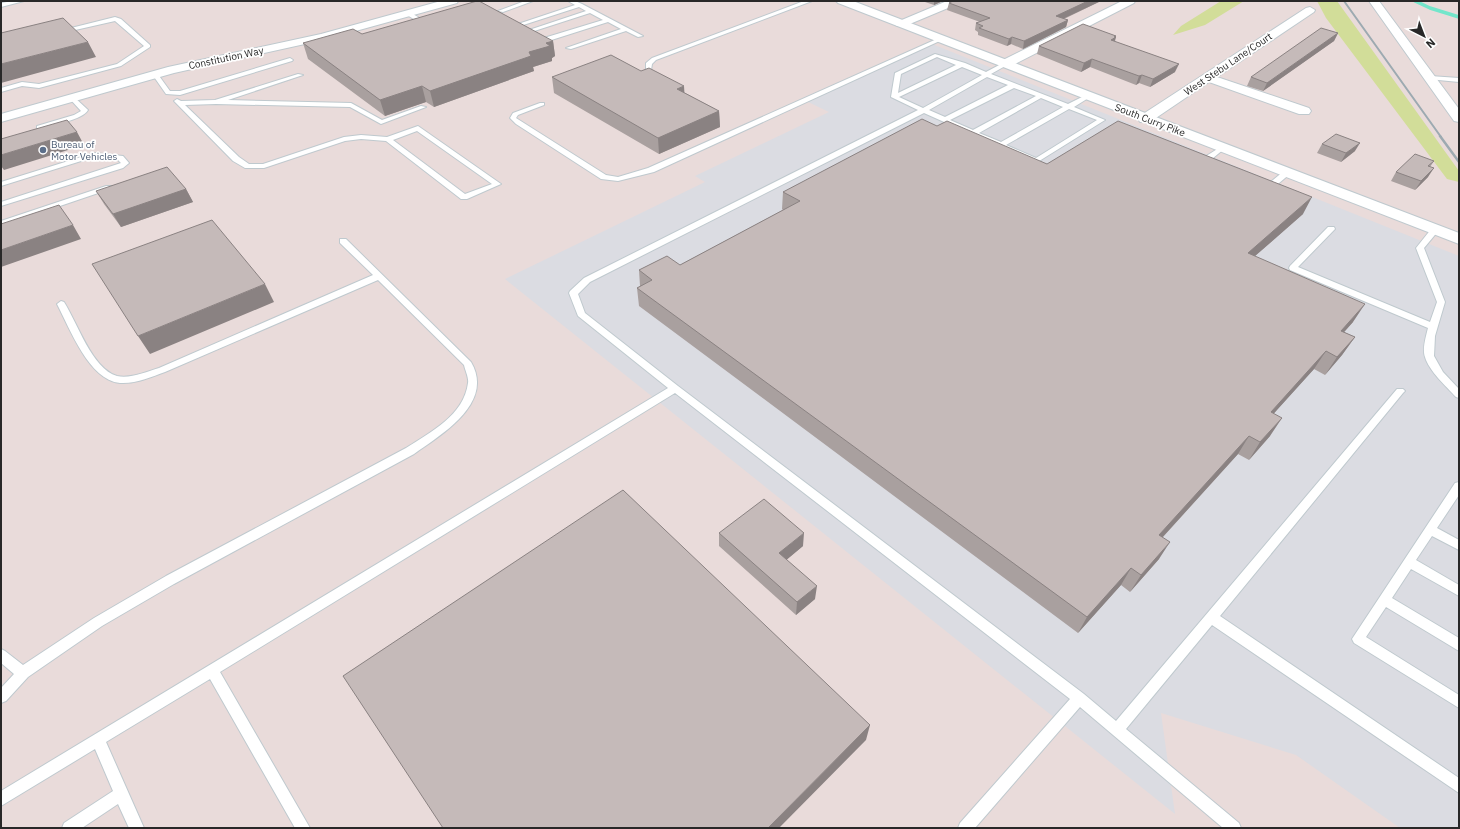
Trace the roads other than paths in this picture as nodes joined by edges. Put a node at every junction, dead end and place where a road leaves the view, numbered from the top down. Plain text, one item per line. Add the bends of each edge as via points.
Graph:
1 (20, 1) edge
2 (453, 1) edge
3 (530, 1) edge
4 (572, 1) edge
5 (809, 1) edge
6 (842, 1) edge
7 (956, 1) edge
8 (1130, 1) edge
9 (1374, 1) edge
10 (1, 5) edge
11 (580, 5) junction
12 (1310, 10) dead end
13 (501, 11) edge
14 (591, 11) junction
15 (410, 14) junction
16 (608, 20) junction
17 (901, 24) junction
18 (407, 26) edge
19 (626, 29) junction
20 (523, 33) junction
21 (53, 34) edge
22 (640, 36) dead end
23 (941, 39) junction
24 (569, 48) dead end
25 (290, 60) dead end
26 (963, 64) junction
27 (1005, 64) junction
28 (649, 69) edge
29 (155, 74) junction
30 (987, 74) junction
31 (300, 75) dead end
32 (1209, 78) junction
33 (1430, 78) junction
34 (1459, 80) edge
35 (1014, 85) junction
36 (1, 90) edge
37 (168, 93) junction
38 (1041, 96) junction
39 (1088, 96) junction
40 (894, 97) junction
41 (72, 98) junction
42 (216, 102) junction
43 (180, 103) junction
44 (542, 104) dead end
45 (423, 107) dead end
46 (1069, 107) junction
47 (923, 110) junction
48 (1304, 110) dead end
49 (1, 118) edge
50 (1459, 118) edge
51 (1145, 119) junction
52 (945, 120) junction
53 (39, 127) edge
54 (973, 133) junction
55 (388, 139) junction
56 (1001, 145) junction
57 (1222, 148) junction
58 (1212, 170) edge
59 (1287, 173) junction
60 (1, 184) edge
61 (118, 185) edge
62 (1256, 188) edge
63 (1, 204) edge
64 (1, 224) edge
65 (1331, 229) dead end
66 (1435, 230) junction
67 (1459, 239) edge
68 (343, 241) dead end
69 (379, 276) junction
70 (61, 304) dead end
71 (1432, 327) junction
72 (675, 388) junction
73 (1400, 391) dead end
74 (1459, 395) edge
75 (1459, 486) edge
76 (1454, 503) edge
77 (1430, 530) junction
78 (1459, 545) edge
79 (1409, 562) junction
80 (1459, 591) edge
81 (1384, 600) junction
82 (1212, 617) junction
83 (1459, 645) edge
84 (1, 655) edge
85 (212, 670) junction
86 (23, 673) junction
87 (1, 696) edge
88 (1079, 698) junction
89 (1459, 702) edge
90 (1117, 730) junction
91 (98, 739) junction
92 (1459, 786) edge
93 (121, 794) junction
94 (1, 799) edge
95 (69, 828) edge
96 (137, 828) edge
97 (303, 828) edge
98 (965, 828) edge
99 (1234, 828) edge

1 - 10 lane
2 - 15 street, Constitution Way
3 - 13 lane
4 - 11 lane
5 - 28 lane via 654,59 649,63
6 - 17 main road, South Curry Pike
7 - 17 street
8 - 27 street
9 - 33 street
11 - 14 lane
11 - 20 lane via 512,27
12 - 32 street, West Stebu Lane/Court
14 - 16 lane
14 - 20 lane
15 - 18 lane via 422,21
15 - 29 street, Constitution Way via 322,37
16 - 19 lane
16 - 20 lane via 540,42
17 - 23 main road, South Curry Pike
19 - 22 lane
19 - 24 lane
21 - 36 lane via 115,19 148,46 119,65 39,86 22,84
23 - 27 main road, South Curry Pike
23 - 44 lane via 651,170 618,179 604,177 513,118 515,114
25 - 37 lane via 188,92
26 - 30 lane
26 - 40 lane
26 - 40 lane via 937,55 898,73
27 - 30 lane
27 - 39 main road, South Curry Pike
29 - 37 lane
29 - 41 street, Constitution Way
30 - 35 lane
30 - 47 lane
31 - 42 lane
32 - 48 street
32 - 51 street, West Stebu Lane/Court
33 - 34 lane
33 - 50 street
35 - 38 lane
35 - 52 lane
37 - 43 lane
38 - 46 lane
38 - 54 lane
39 - 46 lane
39 - 51 main road, South Curry Pike
40 - 47 lane
41 - 49 street, Constitution Way
41 - 53 lane via 85,110 84,112
42 - 43 lane
42 - 45 lane via 351,105 381,122
43 - 55 lane via 236,159 248,166 264,166 344,139
46 - 56 lane
46 - 56 lane via 1102,120 1036,161
47 - 52 lane
47 - 72 lane via 587,280 574,294 581,314
51 - 57 main road, South Curry Pike
52 - 54 lane
54 - 56 lane
55 - 55 lane via 418,128 497,184 464,197
57 - 58 lane via 1203,162 1203,166
57 - 59 main road, South Curry Pike
59 - 62 lane via 1269,187
59 - 66 main road, South Curry Pike
60 - 63 lane via 94,155 120,158 125,163
61 - 64 lane
65 - 71 lane via 1293,268
66 - 67 main road, South Curry Pike
66 - 71 lane via 1420,248 1441,302
68 - 69 lane
69 - 70 lane via 162,370 134,378 114,379 101,372
69 - 86 lane via 468,364 473,382 466,405 446,427 410,451 170,580 98,622
71 - 74 lane via 1429,356 1440,374
72 - 85 lane
72 - 88 lane
73 - 82 lane
75 - 76 lane
76 - 77 lane
77 - 78 lane
77 - 79 lane
79 - 80 lane
79 - 81 lane
81 - 83 lane
81 - 89 lane via 1358,639
82 - 90 lane
82 - 92 lane
84 - 86 lane
85 - 91 lane
85 - 97 lane
86 - 87 lane
88 - 90 lane
88 - 98 lane
90 - 99 lane
91 - 93 lane
91 - 94 lane
93 - 95 lane
93 - 96 lane

